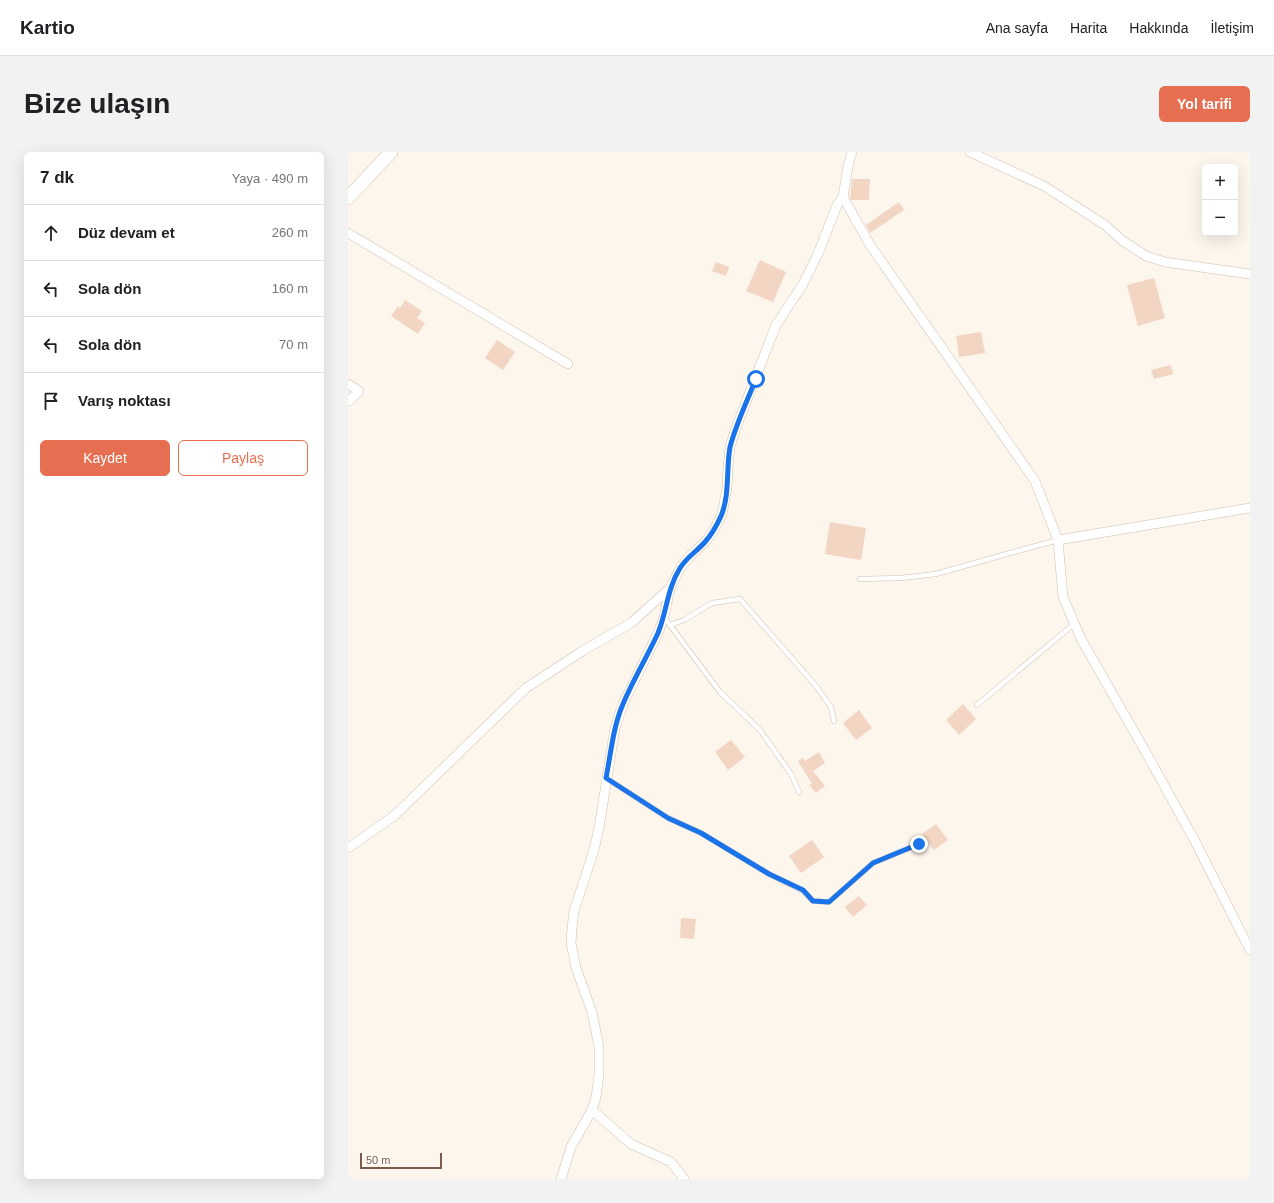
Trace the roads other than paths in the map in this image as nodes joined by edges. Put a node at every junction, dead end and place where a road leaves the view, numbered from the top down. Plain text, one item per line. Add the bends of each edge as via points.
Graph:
1 (391, 152) edge
2 (852, 152) edge
3 (970, 152) edge
4 (843, 197) junction
5 (348, 198) edge
6 (348, 233) edge
7 (1250, 274) edge
8 (568, 364) dead end
9 (348, 384) edge
10 (349, 401) dead end
11 (1250, 508) edge
12 (1058, 540) junction
13 (860, 579) dead end
14 (670, 588) junction
15 (664, 617) junction
16 (1074, 624) junction
17 (670, 625) junction
18 (977, 705) dead end
19 (834, 721) dead end
20 (606, 778) junction
21 (799, 792) dead end
22 (919, 844) dead end
23 (348, 848) edge
24 (1250, 950) edge
25 (592, 1110) junction
26 (562, 1179) edge
27 (684, 1179) edge

1 - 5 street
2 - 4 street
3 - 7 street via 1044,186 1105,225 1146,256 1165,262
4 - 12 street via 870,244 1034,481
4 - 14 street via 837,205 809,272 776,325 736,428 730,447 722,514 713,532 681,567
6 - 8 street
9 - 10 street via 359,391
11 - 12 street
12 - 13 lane via 936,574
12 - 16 street via 1063,597
14 - 15 street
14 - 23 street via 631,623 526,688 394,816
15 - 17 lane
15 - 20 street via 623,704 615,728
16 - 18 lane
16 - 24 street via 1080,639 1196,843
17 - 19 lane via 684,620 712,603 740,599 816,686 831,707
17 - 21 lane via 720,692 760,730 791,774
20 - 22 lane via 668,818 701,833 769,874 803,890 813,901 829,902 873,863
20 - 25 street via 594,850 574,911 571,944 576,968 592,1012 599,1047 599,1075
25 - 26 street via 571,1147
25 - 27 street via 631,1144 671,1162

